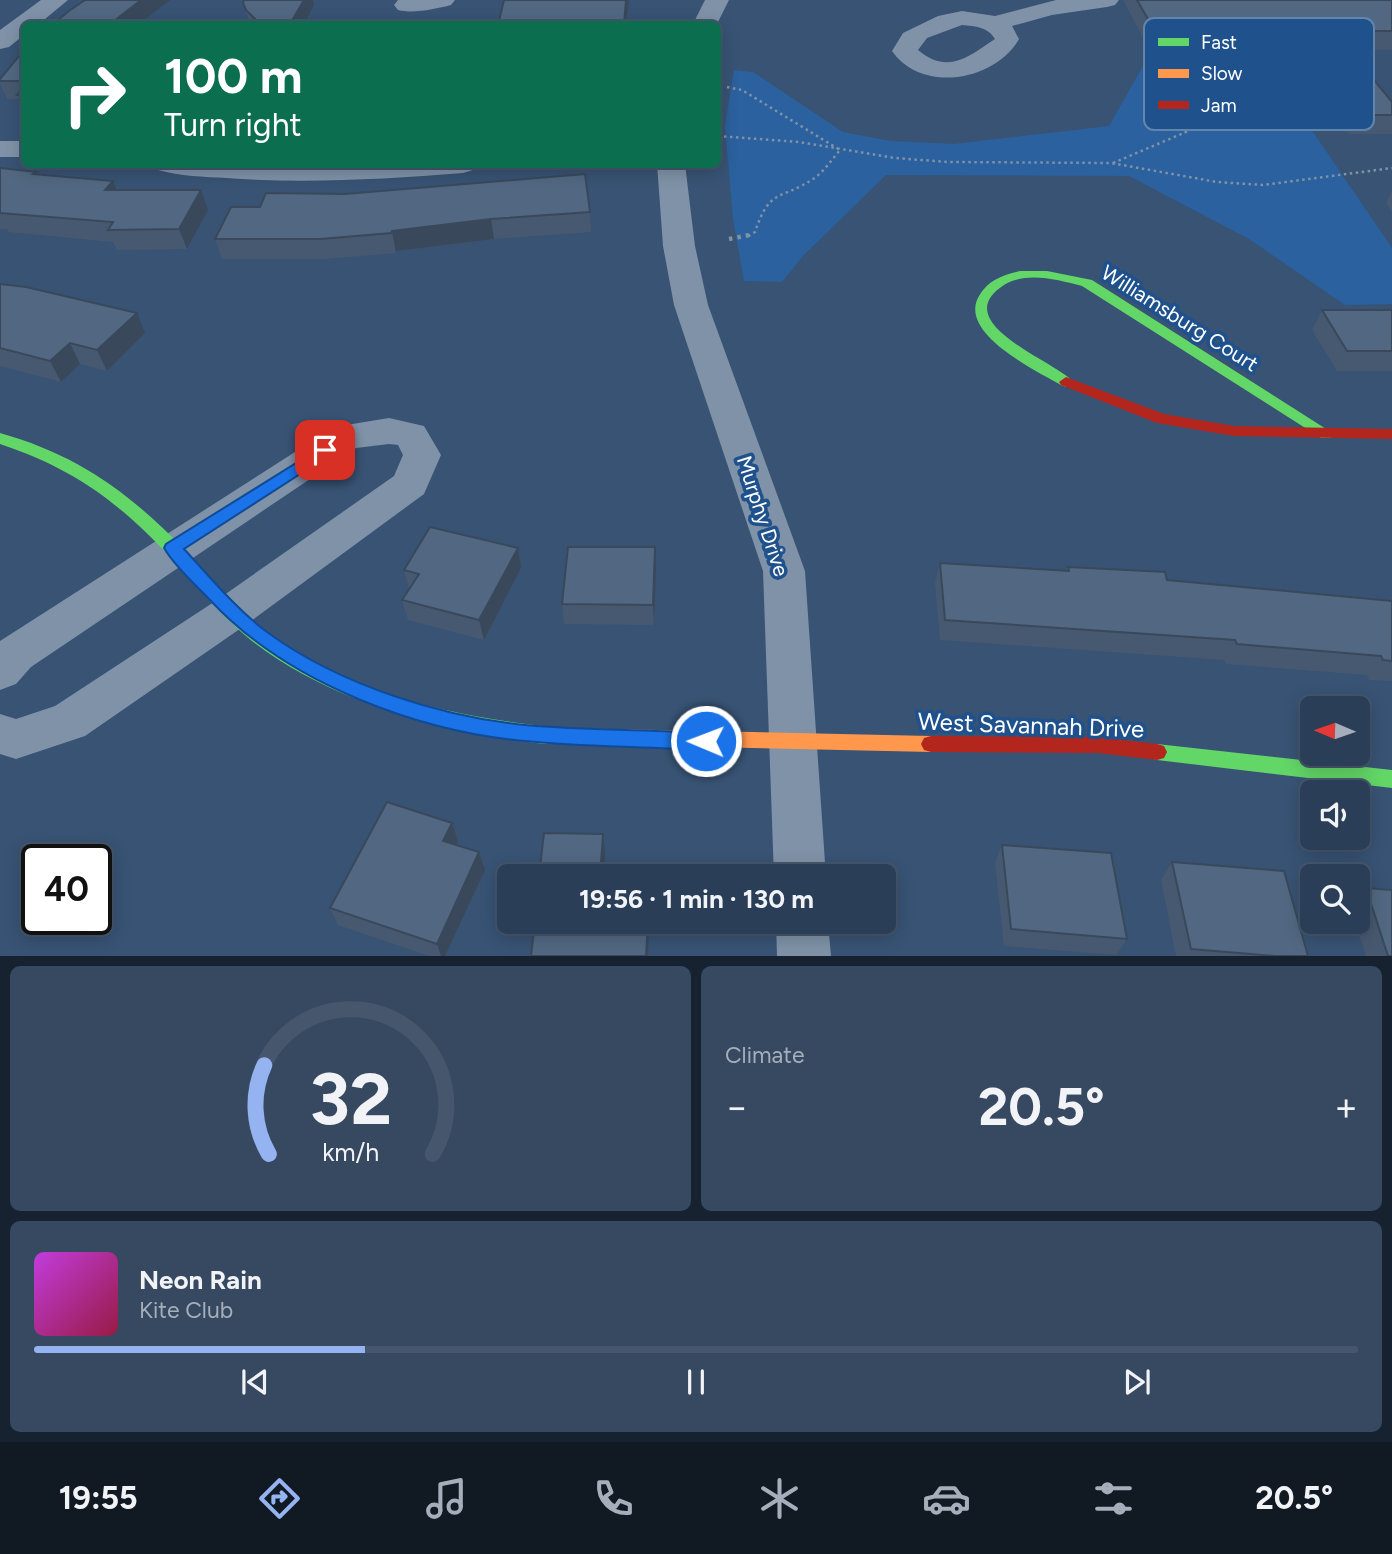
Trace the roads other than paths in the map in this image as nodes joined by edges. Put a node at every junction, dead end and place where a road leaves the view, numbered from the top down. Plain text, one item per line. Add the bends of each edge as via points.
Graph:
1 (56, 0) edge
2 (443, 0) edge
3 (717, 0) edge
4 (1107, 0) edge
5 (406, 5) dead end
6 (28, 21) edge
7 (706, 21) edge
8 (994, 24) dead end
9 (21, 26) edge
10 (0, 42) edge
11 (0, 149) edge
12 (21, 149) edge
13 (200, 168) edge
14 (417, 168) edge
15 (671, 168) edge
16 (1326, 433) junction
17 (1392, 434) edge
18 (0, 438) edge
19 (172, 548) junction
20 (232, 612) junction
21 (0, 671) edge
22 (0, 734) edge
23 (794, 743) junction
24 (1392, 779) edge
25 (799, 864) edge
26 (803, 934) edge
27 (804, 956) edge

1 - 6 street
2 - 5 street
3 - 7 street
4 - 8 street via 1050,8
9 - 10 street
11 - 12 street
13 - 14 street via 299,173
15 - 23 street, Murphy Drive via 679,246 691,304 784,571
16 - 16 street, Williamsburg Court via 1234,431 1162,419 1070,385 1000,339 982,312 983,299 1005,279 1023,274 1087,283
16 - 17 street, Williamsburg Court
18 - 19 street, West Savannah Drive via 32,448 107,489
19 - 20 street, West Savannah Drive
19 - 20 street via 347,436 389,431 411,435 422,455 410,484
19 - 21 street via 15,654
20 - 22 street via 69,722 16,739
20 - 23 street, West Savannah Drive via 260,637 309,668 374,697 452,720 573,737
23 - 24 street, West Savannah Drive via 1098,745
23 - 25 street, Murphy Drive
26 - 27 street

